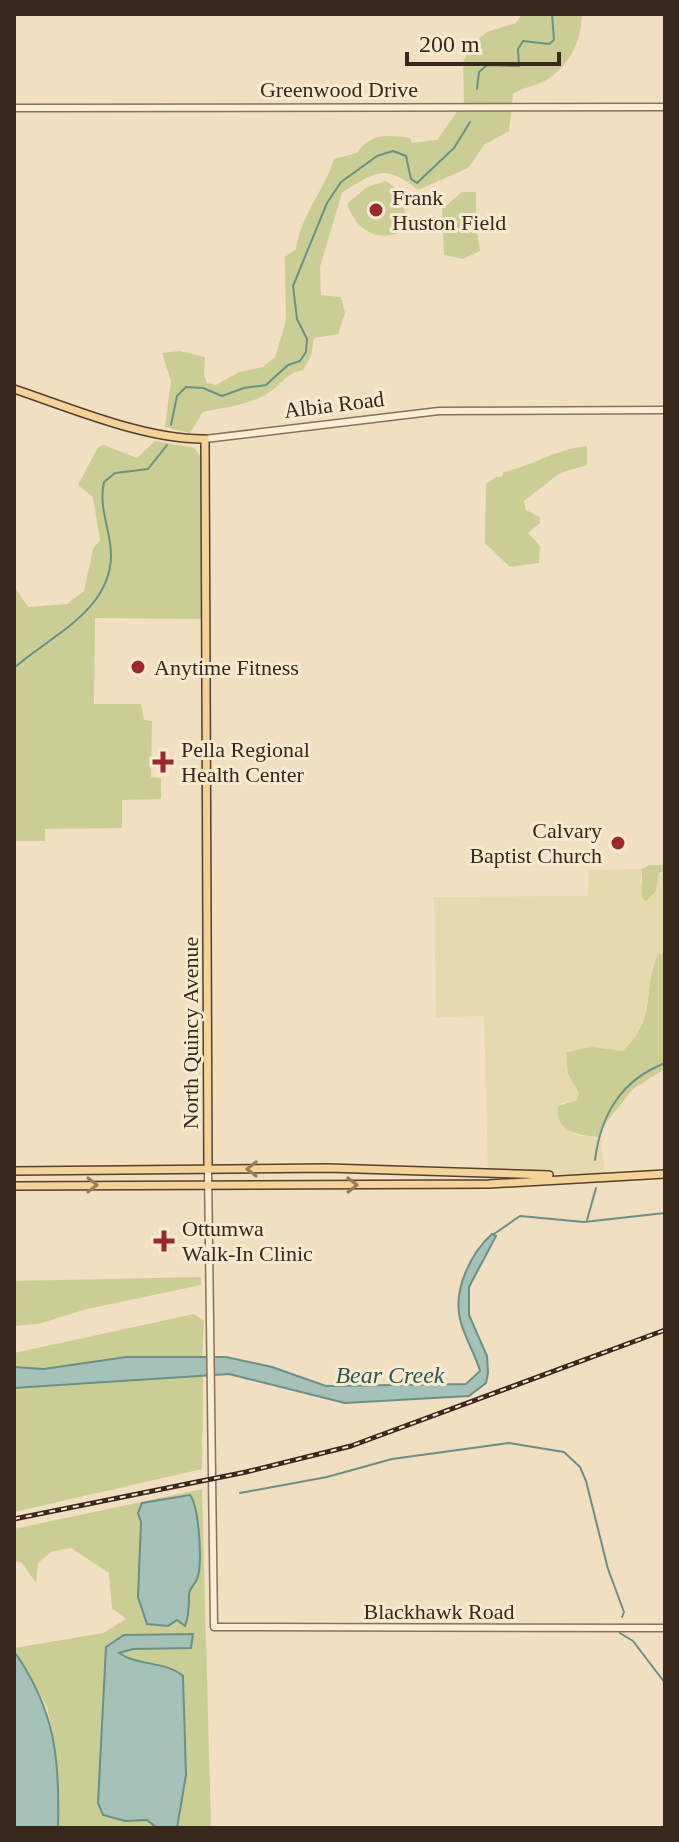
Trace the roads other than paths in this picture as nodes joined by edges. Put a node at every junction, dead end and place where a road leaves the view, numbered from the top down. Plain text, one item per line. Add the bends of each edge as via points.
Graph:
1 (665, 107) edge
2 (14, 108) edge
3 (14, 389) edge
4 (665, 410) edge
5 (186, 439) junction
6 (205, 439) junction
7 (205, 462) junction
8 (208, 1169) junction
9 (14, 1171) edge
10 (665, 1174) edge
11 (567, 1177) junction
12 (208, 1185) junction
13 (14, 1186) edge
14 (214, 1627) joint
15 (665, 1628) edge

1 - 2 street, Greenwood Drive
3 - 5 main road, Albia Road
4 - 6 street, Albia Road via 439,411
5 - 6 main road, Albia Road
5 - 7 main road
6 - 7 main road, North Quincy Avenue
7 - 8 main road, North Quincy Avenue
8 - 9 main road
11 -> 8 main road
8 - 12 street, North Quincy Avenue
10 - 11 main road
12 -> 11 main road via 489,1184
13 -> 12 main road
12 - 14 street, North Quincy Avenue
14 - 15 street, Blackhawk Road

